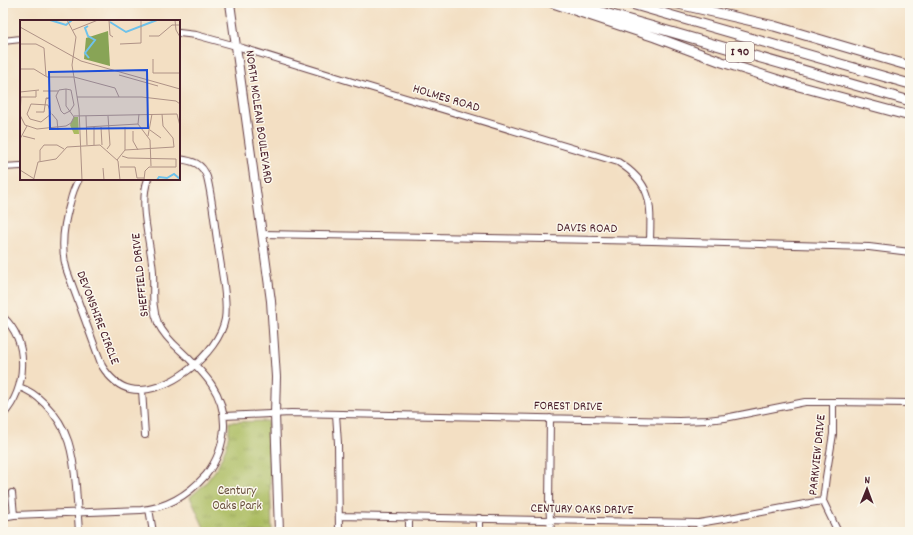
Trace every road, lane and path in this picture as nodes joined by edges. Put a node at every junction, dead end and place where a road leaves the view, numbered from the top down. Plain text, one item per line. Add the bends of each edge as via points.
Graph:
1 (230, 3) edge
2 (553, 3) edge
3 (571, 3) edge
4 (628, 3) edge
5 (674, 3) edge
6 (180, 33) edge
7 (20, 39) edge
8 (3, 41) edge
9 (236, 46) junction
10 (910, 66) edge
11 (910, 84) edge
12 (910, 101) edge
13 (910, 116) edge
14 (180, 159) edge
15 (20, 166) edge
16 (3, 167) edge
17 (80, 180) edge
18 (148, 180) edge
19 (262, 234) junction
20 (650, 241) junction
21 (910, 252) edge
22 (3, 317) edge
23 (195, 364) junction
24 (19, 387) junction
25 (142, 390) junction
26 (833, 402) junction
27 (910, 403) edge
28 (275, 414) junction
29 (336, 414) junction
30 (3, 415) edge
31 (224, 416) junction
32 (550, 418) junction
33 (145, 435) dead end
34 (12, 493) dead end
35 (823, 501) junction
36 (148, 510) junction
37 (78, 513) junction
38 (14, 515) junction
39 (339, 516) junction
40 (409, 516) junction
41 (3, 517) edge
42 (479, 518) junction
43 (550, 519) junction
44 (699, 523) junction
45 (79, 532) edge
46 (152, 532) edge
47 (279, 532) edge
48 (339, 532) edge
49 (409, 532) edge
50 (479, 532) edge
51 (551, 532) edge
52 (700, 532) edge
53 (838, 532) edge

1 - 9 main road, NORTH MCLEAN BOULEVARD
2 - 13 highway via 777,80
3 - 12 highway, I 90
4 - 11 highway, I 90
5 - 10 highway via 774,26
6 - 9 street, HOLMES ROAD
7 - 8 street
9 - 19 main road, NORTH MCLEAN BOULEVARD
9 - 20 street, HOLMES ROAD via 618,162 634,173 648,196
14 - 23 street, DEVONSHIRE CIRCLE via 198,164 207,177 226,300 225,320 219,335
15 - 16 street
17 - 25 street, DEVONSHIRE CIRCLE via 65,218 63,237 67,271 102,366 112,379 120,384 130,389
18 - 23 street, SHEFFIELD DRIVE via 144,205 153,273 152,298 155,314 165,335
19 - 20 street, DAVIS ROAD
19 - 28 main road, NORTH MCLEAN BOULEVARD via 271,301 276,377
20 - 21 street, DAVIS ROAD via 869,247
22 - 24 street via 12,327 22,357
23 - 25 street, DEVONSHIRE CIRCLE via 179,377
23 - 31 street, SHEFFIELD DRIVE via 216,390
24 - 30 street via 14,400
24 - 37 street via 31,392 43,402 57,417 64,430 73,457
25 - 33 street
26 - 27 street, FOREST DRIVE
26 - 32 street, FOREST DRIVE via 798,404 707,420
26 - 35 street, PARKVIEW DRIVE via 833,434
28 - 29 street, FOREST DRIVE
28 - 31 street, FOREST DRIVE
28 - 47 main road
29 - 32 street, FOREST DRIVE
29 - 39 street
31 - 36 street, SHEFFIELD DRIVE via 220,449 208,472 182,496
32 - 43 street
34 - 38 street
35 - 44 street, CENTURY OAKS DRIVE
35 - 53 street, PARKVIEW DRIVE
36 - 37 street, SHEFFIELD DRIVE
36 - 46 street
37 - 38 street, SHEFFIELD DRIVE
37 - 45 street
38 - 41 street, SHEFFIELD DRIVE
39 - 40 street, CENTURY OAKS DRIVE
39 - 48 street
40 - 42 street, CENTURY OAKS DRIVE
40 - 49 street
42 - 43 street, CENTURY OAKS DRIVE
42 - 50 street
43 - 44 street, CENTURY OAKS DRIVE
43 - 51 street
44 - 52 street

